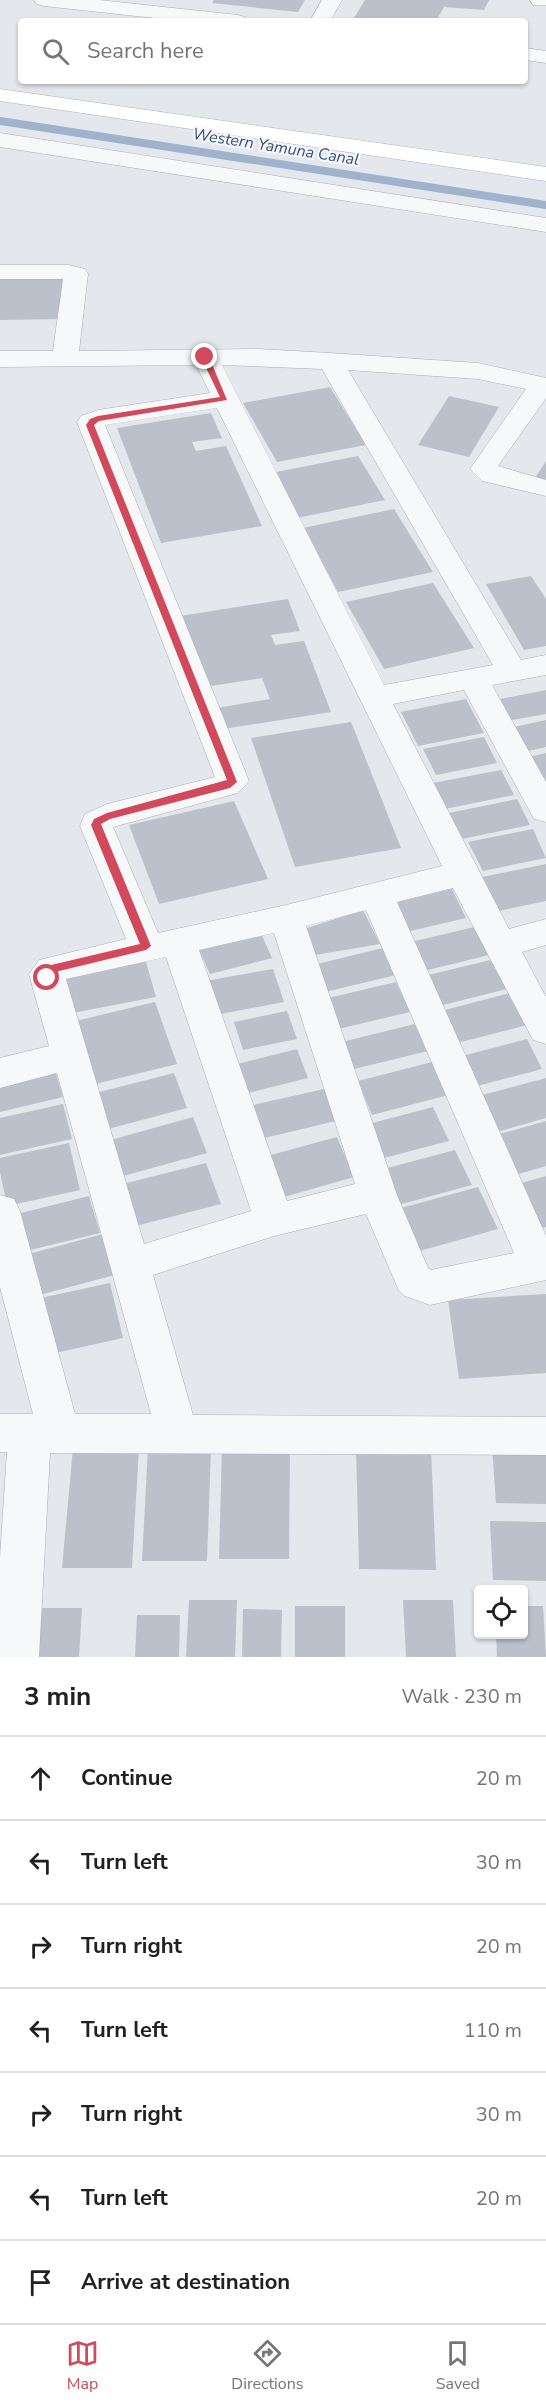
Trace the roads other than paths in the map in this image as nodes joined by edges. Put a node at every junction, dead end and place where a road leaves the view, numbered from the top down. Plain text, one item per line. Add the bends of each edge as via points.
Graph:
1 (44, 0) edge
2 (332, 0) edge
3 (210, 18) edge
4 (322, 18) edge
5 (528, 54) edge
6 (546, 57) edge
7 (0, 95) edge
8 (0, 140) edge
9 (546, 174) edge
10 (546, 225) edge
11 (0, 272) edge
12 (205, 357) junction
13 (65, 358) junction
14 (0, 359) edge
15 (330, 361) junction
16 (544, 385) edge
17 (224, 399) junction
18 (546, 488) edge
19 (546, 665) edge
20 (512, 671) junction
21 (473, 678) junction
22 (374, 697) junction
23 (546, 811) edge
24 (462, 873) junction
25 (376, 894) junction
26 (286, 918) junction
27 (546, 932) edge
28 (162, 943) junction
29 (500, 945) junction
30 (546, 1030) edge
31 (69, 1056) junction
32 (0, 1072) edge
33 (378, 1195) junction
34 (0, 1211) edge
35 (274, 1221) junction
36 (542, 1264) edge
37 (129, 1266) junction
38 (29, 1433) edge
39 (178, 1435) junction
40 (546, 1436) edge
41 (16, 1657) edge

1 - 3 street
2 - 4 street
5 - 6 street
7 - 9 street
8 - 10 street
11 - 13 street via 76,274
12 - 13 street
12 - 15 street
12 - 17 street
13 - 14 street
15 - 16 street via 478,371
15 - 20 street
16 - 18 street via 484,469 492,475
17 - 22 street
17 - 28 street via 98,418 90,423 233,782 97,822
19 - 20 street
20 - 21 street
21 - 22 street
21 - 23 street
22 - 24 street
24 - 25 street
24 - 29 street
25 - 26 street
25 - 36 street
26 - 28 street
26 - 33 street
27 - 29 street
28 - 31 street via 51,969 47,974
28 - 35 street
29 - 30 street
31 - 32 street
31 - 37 street
33 - 35 street
33 - 36 street via 413,1279 419,1284 439,1287
34 - 38 street
35 - 37 street
37 - 39 street
38 - 39 street
38 - 41 street
39 - 40 street

